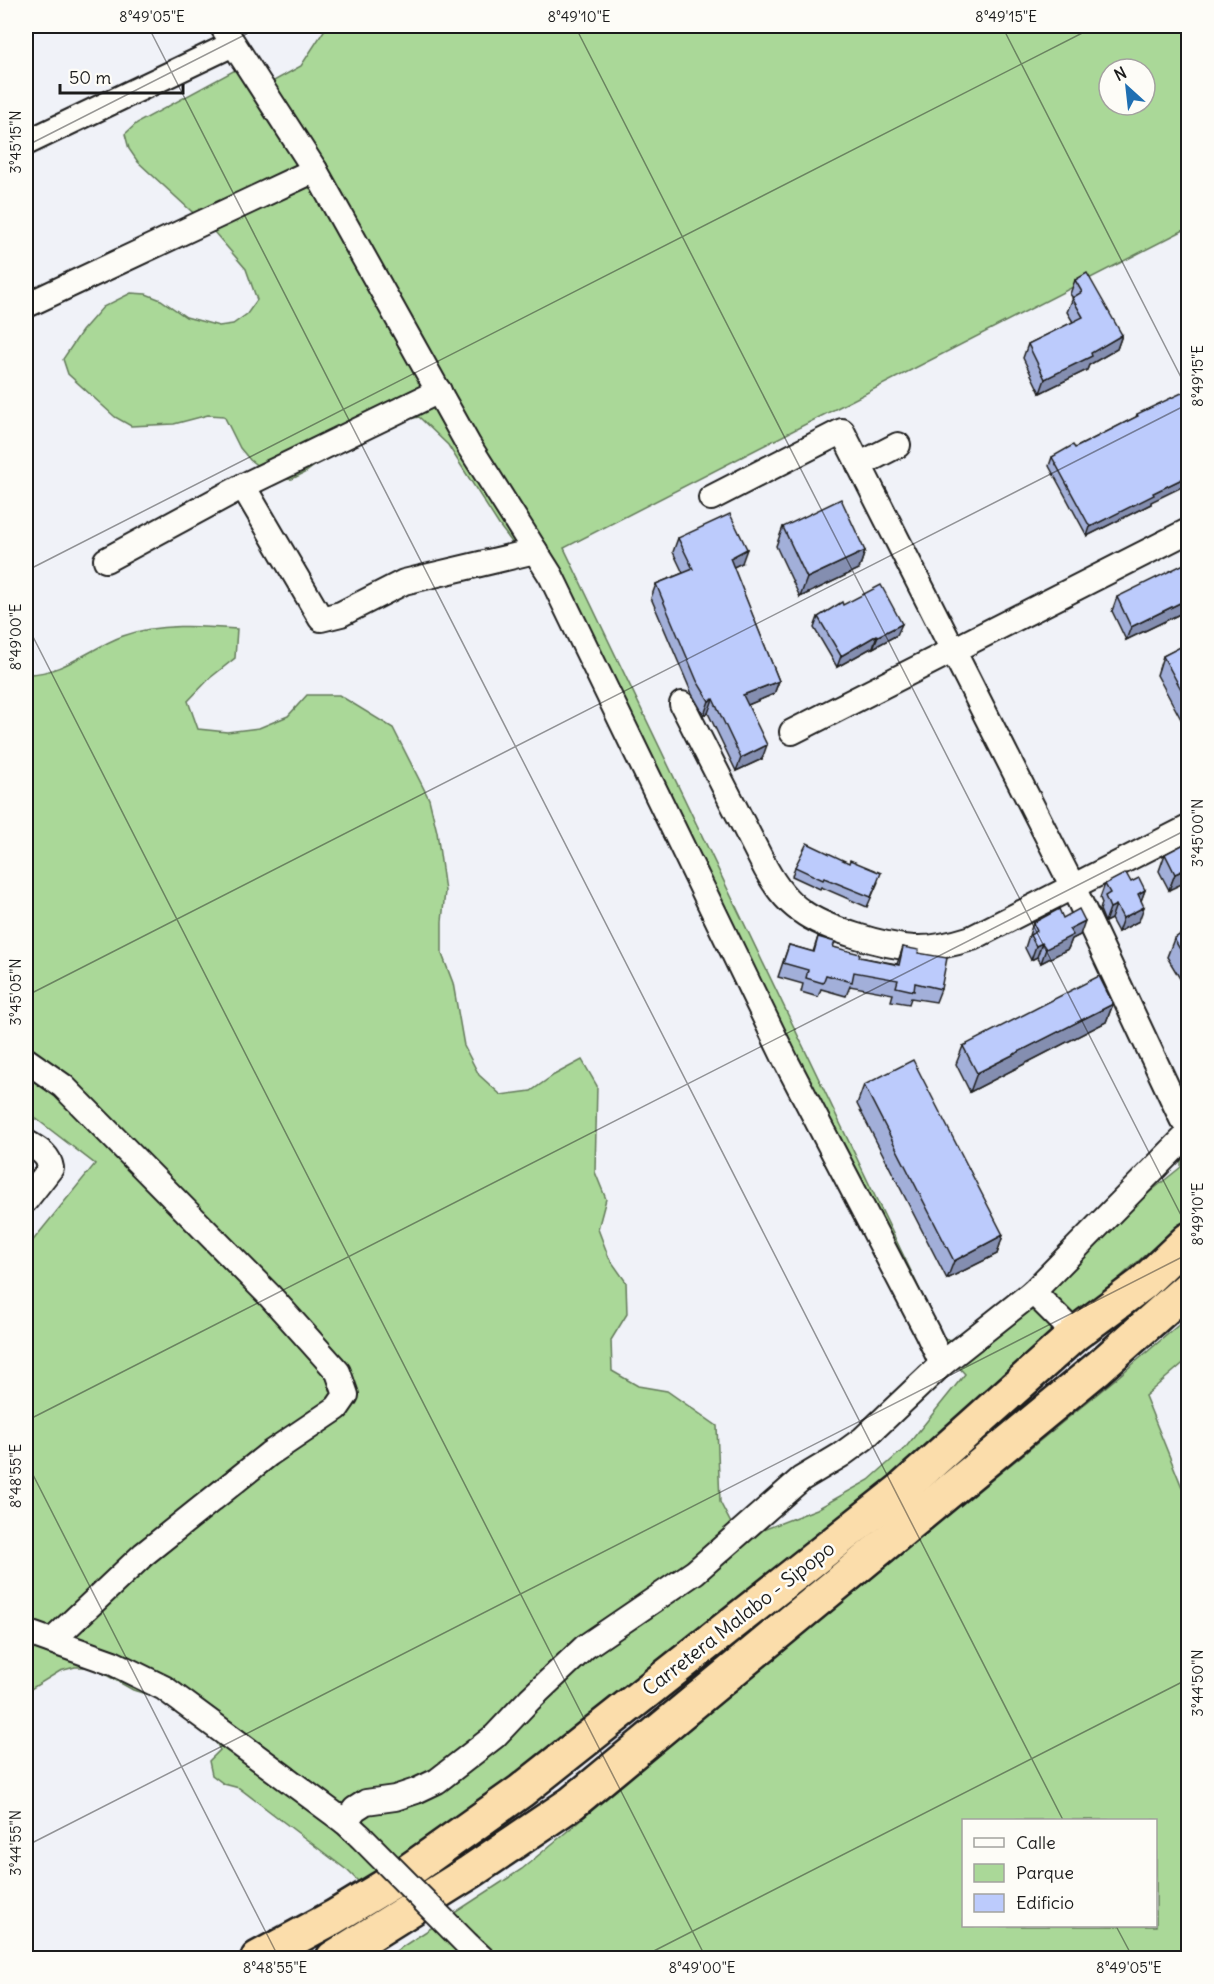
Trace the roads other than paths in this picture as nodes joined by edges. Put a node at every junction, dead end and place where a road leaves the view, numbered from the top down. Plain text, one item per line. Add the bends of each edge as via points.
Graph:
1 (227, 35) edge
2 (26, 143) edge
3 (315, 170) junction
4 (27, 305) dead end
5 (438, 391) junction
6 (898, 445) dead end
7 (859, 465) junction
8 (243, 486) junction
9 (711, 498) dead end
10 (1188, 531) edge
11 (535, 551) junction
12 (106, 560) dead end
13 (953, 650) junction
14 (682, 704) dead end
15 (792, 731) dead end
16 (1188, 828) edge
17 (1072, 887) junction
18 (26, 1060) edge
19 (1188, 1127) edge
20 (1188, 1134) edge
21 (26, 1142) edge
22 (26, 1200) edge
23 (1188, 1240) edge
24 (1188, 1288) edge
25 (1033, 1292) junction
26 (1075, 1334) junction
27 (942, 1364) junction
28 (26, 1632) edge
29 (52, 1641) junction
30 (352, 1829) junction
31 (475, 1952) edge
32 (258, 1959) edge
33 (333, 1959) edge

1 - 2 street
1 - 3 street
3 - 4 street
3 - 5 street
5 - 8 street
5 - 11 street
6 - 7 street
7 - 9 street via 842,431
7 - 13 street
8 - 11 street via 321,619 341,614 404,582
8 - 12 street
10 - 13 street
11 - 27 street via 786,1061
13 - 15 street
13 - 17 street
14 - 17 street via 776,885 802,913 852,934 894,945 936,947 972,938
16 - 17 street
17 - 19 street
18 - 29 street via 63,1086 270,1296 338,1372 346,1395 337,1408 269,1454 144,1554
20 - 25 street
21 - 22 street via 45,1155 51,1168
23 - 26 highway, Carretera Malabo - Sipopo via 1142,1284
24 - 33 highway, Carretera Malabo - Sipopo via 1098,1368 572,1803
25 - 26 street
25 - 27 street
26 - 32 highway, Carretera Malabo - Sipopo via 900,1490 521,1791 400,1877
27 - 30 street via 862,1439 801,1479 695,1572 585,1647 508,1724 469,1756 417,1791 366,1802 355,1809
28 - 29 street
29 - 30 street via 113,1663 164,1688
30 - 31 street, bridge

